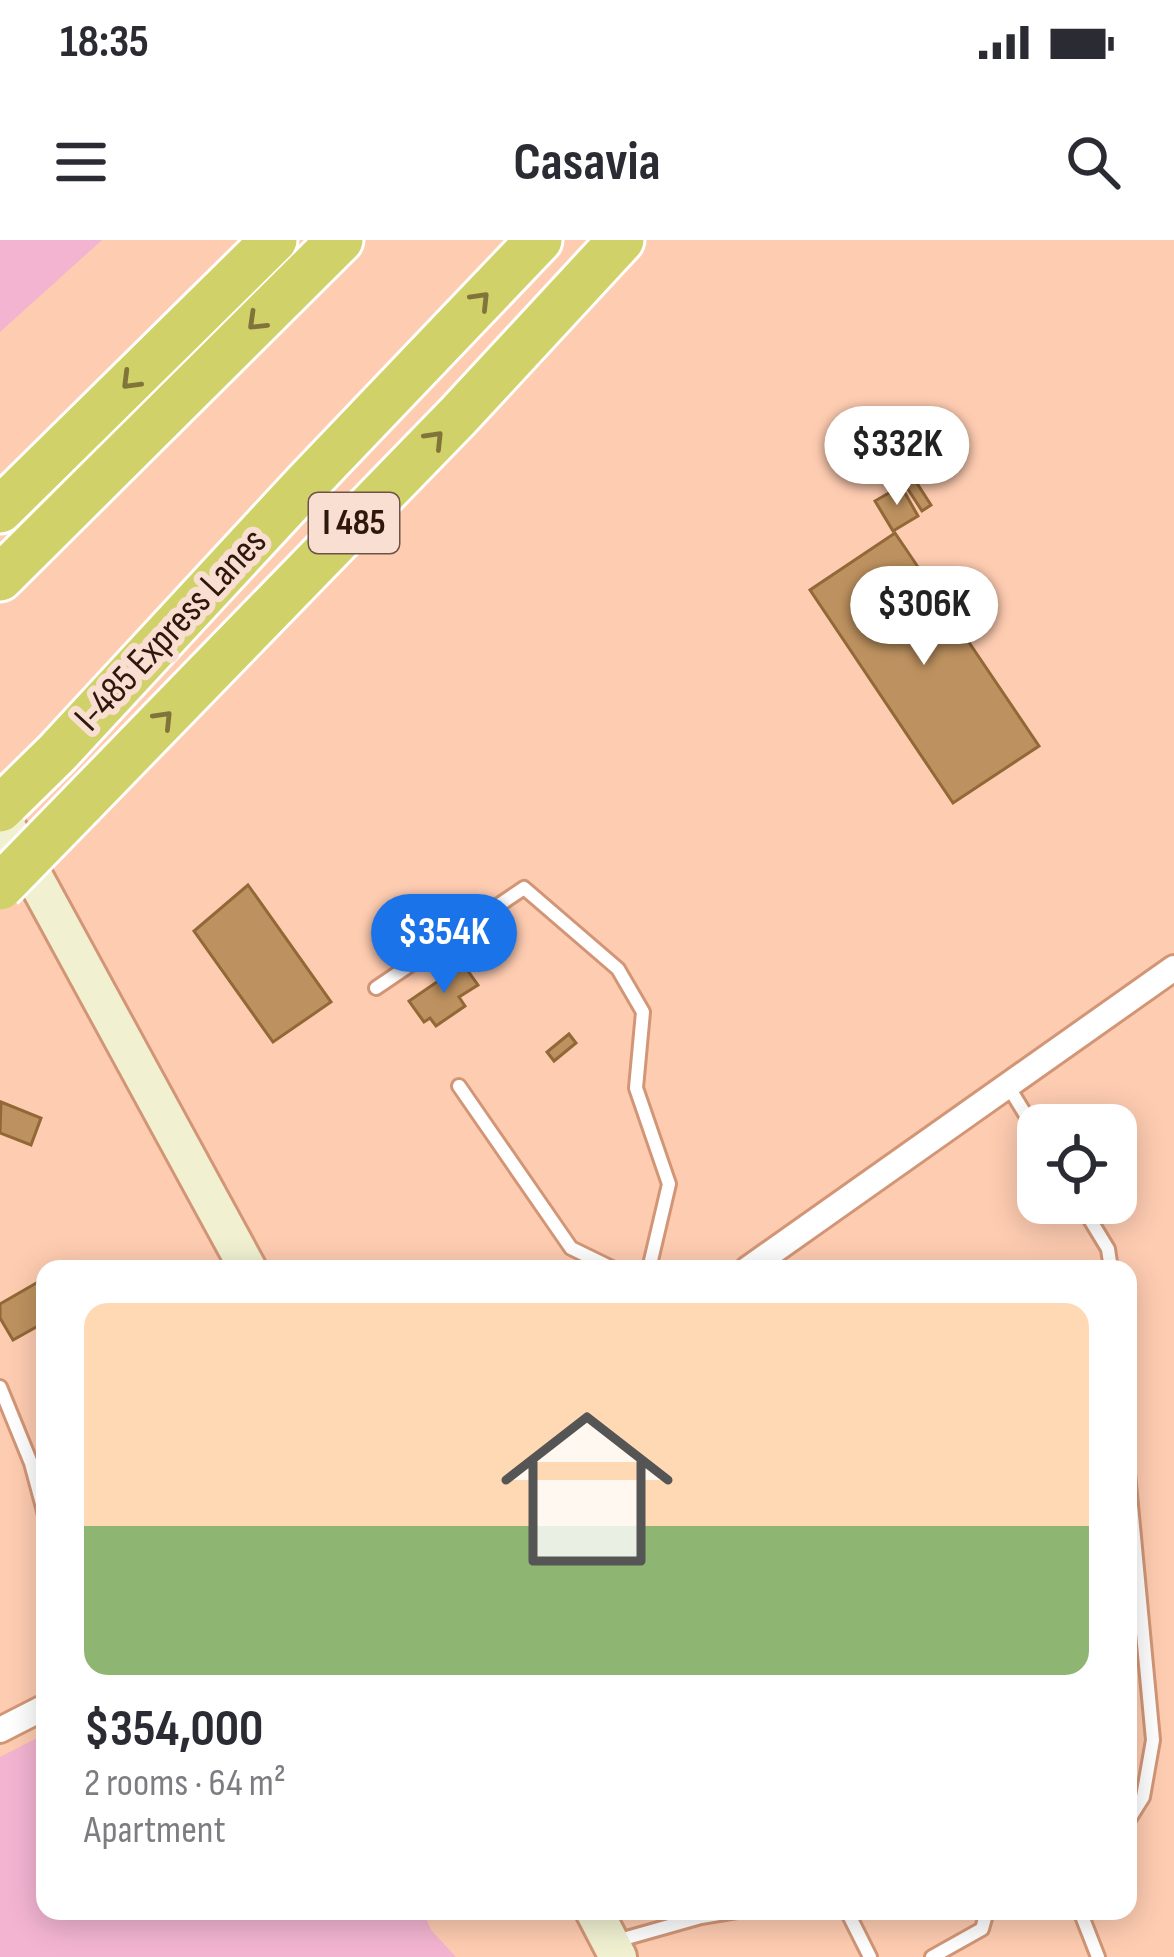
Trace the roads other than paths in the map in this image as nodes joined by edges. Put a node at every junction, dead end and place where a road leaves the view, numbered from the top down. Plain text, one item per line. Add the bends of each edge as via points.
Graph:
1 (274, 240) edge
2 (340, 240) edge
3 (539, 240) edge
4 (621, 240) edge
5 (0, 510) edge
6 (0, 578) edge
7 (0, 812) edge
8 (0, 887) edge
9 (1174, 968) edge
10 (376, 988) dead end
11 (1007, 1085) junction
12 (459, 1086) dead end
13 (1019, 1104) edge
14 (1093, 1224) edge
15 (243, 1260) edge
16 (596, 1260) edge
17 (651, 1260) edge
18 (761, 1260) edge
19 (1110, 1260) edge
20 (2, 1396) edge
21 (36, 1458) edge
22 (1137, 1568) edge
23 (36, 1712) edge
24 (0, 1730) edge
25 (1137, 1807) edge
26 (696, 1920) edge
27 (852, 1920) edge
28 (984, 1920) edge
29 (1084, 1920) edge
30 (607, 1937) edge
31 (870, 1957) edge
32 (932, 1957) edge
33 (1098, 1957) edge

1 -> 5 highway
2 -> 6 highway
7 -> 3 highway, I-485 Express Lanes / I 485
8 -> 4 highway, I 485, bridge
7 - 15 main road
9 - 11 street
10 - 17 lane via 524,888 618,969 643,1012 636,1088 669,1184
11 - 13 lane
11 - 18 street
12 - 16 lane via 571,1248
14 - 19 lane
20 - 21 lane
22 - 25 lane via 1153,1740
23 - 24 street
26 - 30 lane
27 - 31 lane
28 - 32 lane
29 - 33 lane

